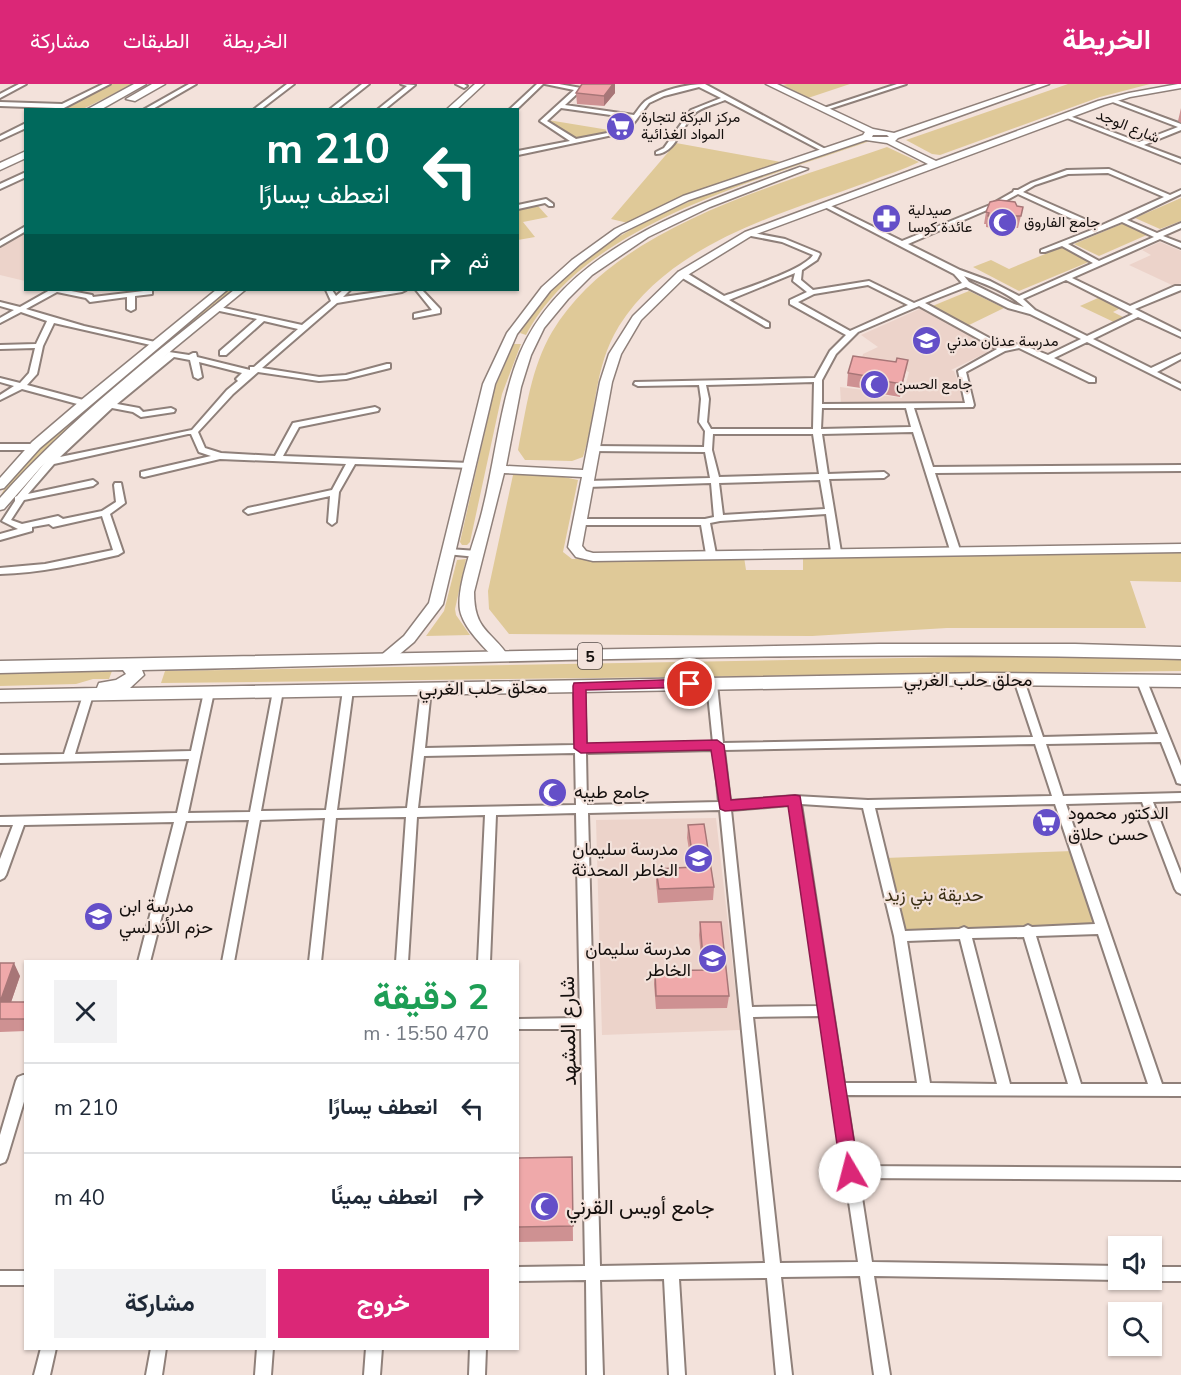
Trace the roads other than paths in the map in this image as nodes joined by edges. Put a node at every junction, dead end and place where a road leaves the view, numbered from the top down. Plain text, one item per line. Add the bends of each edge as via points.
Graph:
1 (23, 84) edge
2 (107, 84) edge
3 (141, 84) edge
4 (160, 84) edge
5 (193, 84) edge
6 (291, 84) edge
7 (366, 84) edge
8 (404, 84) edge
9 (480, 84) edge
10 (540, 84) edge
11 (548, 84) edge
12 (700, 84) edge
13 (770, 84) edge
14 (903, 84) edge
15 (1016, 84) edge
16 (1045, 84) edge
17 (464, 85) edge
18 (1165, 86) edge
19 (1181, 86) edge
20 (0, 96) edge
21 (726, 98) junction
22 (1112, 99) junction
23 (0, 104) edge
24 (64, 106) junction
25 (561, 106) junction
26 (60, 108) edge
27 (95, 108) edge
28 (115, 108) edge
29 (150, 108) edge
30 (259, 108) edge
31 (336, 108) edge
32 (383, 108) edge
33 (440, 108) edge
34 (452, 108) edge
35 (514, 108) edge
36 (824, 109) junction
37 (1065, 116) junction
38 (635, 117) junction
39 (24, 126) edge
40 (1181, 127) edge
41 (869, 134) junction
42 (886, 137) junction
43 (0, 138) edge
44 (576, 142) junction
45 (24, 144) edge
46 (1138, 144) junction
47 (826, 151) junction
48 (519, 153) edge
49 (658, 153) dead end
50 (24, 155) edge
51 (0, 156) edge
52 (1181, 162) edge
53 (935, 164) junction
54 (0, 167) edge
55 (24, 175) edge
56 (0, 187) edge
57 (1016, 191) junction
58 (1181, 192) edge
59 (1169, 197) junction
60 (551, 205) dead end
61 (825, 206) junction
62 (519, 207) edge
63 (1122, 220) junction
64 (1181, 225) edge
65 (1098, 228) junction
66 (24, 229) edge
67 (748, 234) junction
68 (1158, 236) junction
69 (0, 244) edge
70 (902, 244) junction
71 (1063, 244) junction
72 (1181, 246) edge
73 (1043, 251) dead end
74 (1099, 264) junction
75 (799, 269) junction
76 (957, 272) junction
77 (682, 274) junction
78 (1067, 278) junction
79 (966, 284) junction
80 (1178, 288) dead end
81 (52, 291) edge
82 (63, 291) edge
83 (221, 291) edge
84 (239, 291) edge
85 (330, 291) edge
86 (346, 291) edge
87 (396, 291) edge
88 (420, 291) edge
89 (149, 292) dead end
90 (812, 292) junction
91 (131, 295) junction
92 (1019, 298) junction
93 (724, 299) junction
94 (335, 301) junction
95 (0, 304) edge
96 (916, 304) junction
97 (23, 308) junction
98 (218, 308) junction
99 (131, 309) dead end
100 (1130, 309) junction
101 (1033, 312) junction
102 (1138, 314) junction
103 (417, 316) dead end
104 (263, 318) junction
105 (52, 319) junction
106 (0, 321) edge
107 (766, 325) dead end
108 (304, 328) junction
109 (849, 334) junction
110 (1181, 335) edge
111 (510, 338) junction
112 (1088, 339) junction
113 (531, 340) junction
114 (155, 344) junction
115 (39, 346) junction
116 (0, 347) edge
117 (168, 348) junction
118 (1003, 349) junction
119 (223, 353) dead end
120 (1181, 356) edge
121 (194, 357) junction
122 (1048, 358) junction
123 (387, 366) dead end
124 (257, 370) junction
125 (1150, 372) junction
126 (198, 377) dead end
127 (0, 380) edge
128 (818, 380) junction
129 (1092, 380) dead end
130 (702, 382) junction
131 (638, 384) dead end
132 (21, 386) junction
133 (1181, 387) edge
134 (0, 398) edge
135 (224, 398) junction
136 (84, 403) junction
137 (112, 406) junction
138 (819, 406) junction
139 (909, 406) junction
140 (375, 409) dead end
141 (171, 410) dead end
142 (915, 429) junction
143 (709, 431) junction
144 (194, 432) junction
145 (817, 432) junction
146 (0, 447) edge
147 (34, 447) junction
148 (593, 449) junction
149 (708, 450) junction
150 (220, 456) junction
151 (278, 458) junction
152 (352, 460) junction
153 (50, 462) junction
154 (470, 466) junction
155 (1181, 468) edge
156 (499, 469) junction
157 (929, 470) junction
158 (144, 474) dead end
159 (884, 475) dead end
160 (824, 476) junction
161 (587, 479) junction
162 (714, 480) junction
163 (93, 483) dead end
164 (0, 485) edge
165 (118, 485) dead end
166 (335, 492) junction
167 (18, 499) junction
168 (0, 506) edge
169 (248, 511) dead end
170 (829, 511) junction
171 (105, 513) junction
172 (719, 518) junction
173 (332, 522) dead end
174 (580, 522) junction
175 (705, 522) junction
176 (59, 523) junction
177 (0, 527) edge
178 (19, 531) junction
179 (0, 537) edge
180 (1181, 548) edge
181 (955, 550) junction
182 (449, 552) junction
183 (836, 552) junction
184 (477, 554) junction
185 (711, 554) junction
186 (0, 571) edge
187 (1181, 653) edge
188 (502, 657) junction
189 (384, 660) junction
190 (125, 664) junction
191 (0, 667) edge
192 (1141, 679) junction
193 (1019, 680) junction
194 (1181, 681) edge
195 (712, 684) junction
196 (579, 686) junction
197 (426, 689) junction
198 (348, 690) junction
199 (278, 691) junction
200 (209, 693) junction
201 (88, 695) junction
202 (0, 696) edge
203 (44, 696) junction
204 (1164, 738) junction
205 (1041, 741) junction
206 (717, 745) junction
207 (581, 748) junction
208 (421, 752) junction
209 (195, 755) junction
210 (68, 758) junction
211 (0, 759) edge
212 (1181, 780) edge
213 (1181, 797) edge
214 (1146, 798) junction
215 (795, 800) junction
216 (1059, 801) junction
217 (868, 804) junction
218 (725, 806) junction
219 (582, 808) junction
220 (491, 810) junction
221 (412, 812) junction
222 (331, 814) junction
223 (256, 816) junction
224 (181, 818) junction
225 (0, 820) edge
226 (20, 820) junction
227 (0, 875) edge
228 (1181, 889) edge
229 (1103, 929) junction
230 (1028, 930) junction
231 (964, 932) junction
232 (900, 936) junction
233 (145, 960) edge
234 (228, 960) edge
235 (315, 960) edge
236 (402, 960) edge
237 (484, 960) edge
238 (827, 1011) junction
239 (746, 1012) junction
240 (587, 1023) junction
241 (519, 1024) edge
242 (24, 1081) edge
243 (839, 1089) junction
244 (1005, 1089) junction
245 (1076, 1089) junction
246 (925, 1090) junction
247 (1157, 1090) junction
248 (1181, 1090) edge
249 (0, 1158) edge
250 (850, 1172) junction
251 (1181, 1174) edge
252 (867, 1269) junction
253 (774, 1270) junction
254 (671, 1273) junction
255 (1108, 1273) edge
256 (519, 1274) edge
257 (593, 1274) junction
258 (1162, 1274) edge
259 (1181, 1274) edge
260 (0, 1278) edge
261 (24, 1278) edge
262 (48, 1350) edge
263 (159, 1350) edge
264 (265, 1350) edge
265 (374, 1350) edge
266 (478, 1350) edge
267 (42, 1375) edge
268 (154, 1375) edge
269 (263, 1375) edge
270 (372, 1375) edge
271 (477, 1375) edge
272 (595, 1375) edge
273 (677, 1375) edge
274 (784, 1375) edge
275 (882, 1375) edge

1 - 20 street
2 - 24 street
3 - 27 highway
4 - 28 highway
5 - 29 street
6 - 30 street
7 - 31 street
8 - 32 street via 412,85
9 - 34 main road
10 - 35 street
11 - 25 street via 579,89
12 - 21 street
12 - 38 street via 646,102
13 - 36 main road
14 - 36 street
15 - 42 main road
16 - 42 main road
17 - 33 main road
18 - 19 main road
18 - 22 main road
21 - 47 street
21 - 49 street via 693,111 666,149
22 - 37 main road
22 - 40 street
23 - 24 street
24 - 26 street
25 - 38 street
25 - 44 street via 543,121
36 - 41 main road
37 - 46 street, شارع الوجد
37 - 53 main road
38 - 44 street via 625,131
39 - 43 street
40 - 46 street
41 - 42 main road
41 - 47 main road
42 - 53 main road
42 - 113 main road via 652,229 584,275 546,316
44 - 48 street
45 - 51 highway
46 - 52 street, شارع الوجد
47 - 111 main road via 686,198 618,231 546,289
50 - 54 highway
53 - 61 main road
55 - 56 street
57 - 59 street via 1067,172 1109,171
57 - 65 street
57 - 70 street via 992,206
58 - 59 street
59 - 63 street
60 - 62 street via 546,201
61 - 67 main road
61 - 70 street
63 - 65 street
63 - 68 street
64 - 68 street
65 - 71 street
66 - 69 street
67 - 75 street via 783,240 817,254
67 - 77 main road
68 - 72 street
68 - 74 street
70 - 76 street
71 - 73 street
71 - 74 street
74 - 78 street
75 - 90 street via 797,281
75 - 93 street
76 - 79 street
76 - 92 street
77 - 93 street
77 - 148 main road via 637,318 615,354
78 - 92 street
78 - 100 street
79 - 96 street
79 - 101 street
80 - 100 street
81 - 97 street
82 - 91 street via 90,300
83 - 114 main road
84 - 98 main road
85 - 94 street
86 - 94 street
87 - 94 street
88 - 103 street via 436,311
89 - 91 street
90 - 96 street via 869,283
90 - 109 street via 793,302
91 - 99 street
92 - 101 street
93 - 107 street
94 - 108 street
95 - 97 street
96 - 109 street
96 - 118 street
97 - 105 street
97 - 106 street
98 - 104 street
98 - 117 main road
100 - 102 street
101 - 112 street
102 - 110 street
102 - 112 street
104 - 108 street
104 - 119 street
105 - 114 street
105 - 115 street
108 - 124 street
109 - 128 street
111 - 113 main road
111 - 154 main road via 489,384
112 - 122 street
112 - 125 street
113 - 156 main road via 519,375
114 - 136 main road
115 - 116 street
115 - 132 street via 33,374
117 - 121 street
117 - 168 main road via 37,464
118 - 122 street via 1020,346
118 - 139 street via 962,371 970,405
120 - 125 street
121 - 124 street
121 - 126 street
121 - 135 street via 248,372 225,392
121 - 137 street via 172,354
122 - 129 street
123 - 124 street via 346,377 319,379
124 - 135 street
125 - 133 street
127 - 132 street
128 - 130 street
128 - 138 street
130 - 131 street
130 - 143 street via 703,422
132 - 134 street
132 - 136 street
135 - 144 street
136 - 147 main road
137 - 141 street via 136,410 141,415
137 - 153 street
138 - 139 street
138 - 145 street
139 - 142 street
140 - 151 street via 296,425
142 - 145 street
142 - 157 street
143 - 145 street
143 - 149 street
144 - 150 street via 202,450
144 - 153 street
145 - 160 street
146 - 147 street
147 - 164 main road
148 - 149 street
148 - 161 main road
149 - 162 street
150 - 151 street
150 - 158 street
151 - 152 street
152 - 154 street
152 - 166 street
153 - 167 street
154 - 182 main road
155 - 157 street
156 - 161 main road
156 - 184 main road
157 - 181 street
159 - 160 street
160 - 162 street
160 - 170 street
161 - 162 street
161 - 174 main road
162 - 172 street
163 - 167 street
165 - 171 street via 121,503
166 - 169 street
166 - 173 street
167 - 176 street via 6,521 21,527 58,519
170 - 172 street
170 - 183 street
171 - 176 street
171 - 186 street via 118,552 65,565
172 - 175 street
174 - 175 street
174 - 185 main road via 575,547 589,557
175 - 185 street
176 - 178 street
177 - 178 street
178 - 179 street
180 - 181 main road
181 - 183 main road
182 - 184 street
182 - 189 main road via 436,604 410,639
183 - 185 main road
184 - 188 main road via 467,592 467,611 484,640
187 - 188 highway, محلق حلب الغربي / 5 via 879,650
188 - 189 highway, محلق حلب الغربي / 5
189 - 190 highway, محلق حلب الغربي / 5
190 - 191 highway, محلق حلب الغربي / 5
190 - 203 highway via 135,675 113,688 86,688
192 - 193 highway, محلق حلب الغربي / 5
192 - 194 highway, محلق حلب الغربي / 5
192 - 204 street
193 - 195 highway, محلق حلب الغربي / 5
193 - 205 street
195 - 196 highway, محلق حلب الغربي / 5
195 - 206 street
196 - 197 highway, محلق حلب الغربي / 5
196 - 207 street, شارع المشهد
197 - 198 highway, محلق حلب الغربي / 5
197 - 208 street
198 - 199 highway, محلق حلب الغربي / 5
198 - 222 street
199 - 200 highway, محلق حلب الغربي / 5
199 - 223 street
200 - 201 highway, محلق حلب الغربي / 5
200 - 209 street
201 - 203 highway, محلق حلب الغربي / 5
201 - 210 street
202 - 203 highway, محلق حلب الغربي / 5
204 - 205 street
204 - 212 street
205 - 206 street
205 - 216 street
206 - 207 street
206 - 218 street
207 - 208 street
207 - 219 street, شارع المشهد
208 - 221 street
209 - 210 street
209 - 224 street
210 - 211 street
213 - 214 street
214 - 216 street
214 - 228 street
215 - 217 street
215 - 218 street
215 - 238 street
216 - 217 street
216 - 229 street
217 - 232 street
218 - 219 street
218 - 239 street
219 - 220 street
219 - 240 street, شارع المشهد
220 - 221 street
220 - 237 street
221 - 222 street
221 - 236 street
222 - 223 street
222 - 235 street
223 - 224 street
223 - 234 street
224 - 226 street
224 - 233 street
225 - 226 street
226 - 227 street
229 - 230 street
229 - 247 street
230 - 231 street
230 - 245 street
231 - 232 street
231 - 244 street
232 - 246 street
238 - 239 street
238 - 243 street
239 - 253 street
240 - 241 street
240 - 257 street, شارع المشهد
242 - 249 street
243 - 246 street
243 - 250 street
244 - 245 street
244 - 246 street
245 - 247 street
247 - 248 street
250 - 251 street
250 - 252 street
252 - 253 street
252 - 255 street
252 - 275 street
253 - 254 street
253 - 274 street
254 - 257 street
254 - 273 street
256 - 257 street
257 - 272 street, شارع المشهد
258 - 259 street
260 - 261 street
262 - 267 street
263 - 268 street
264 - 269 street
265 - 270 street
266 - 271 street

